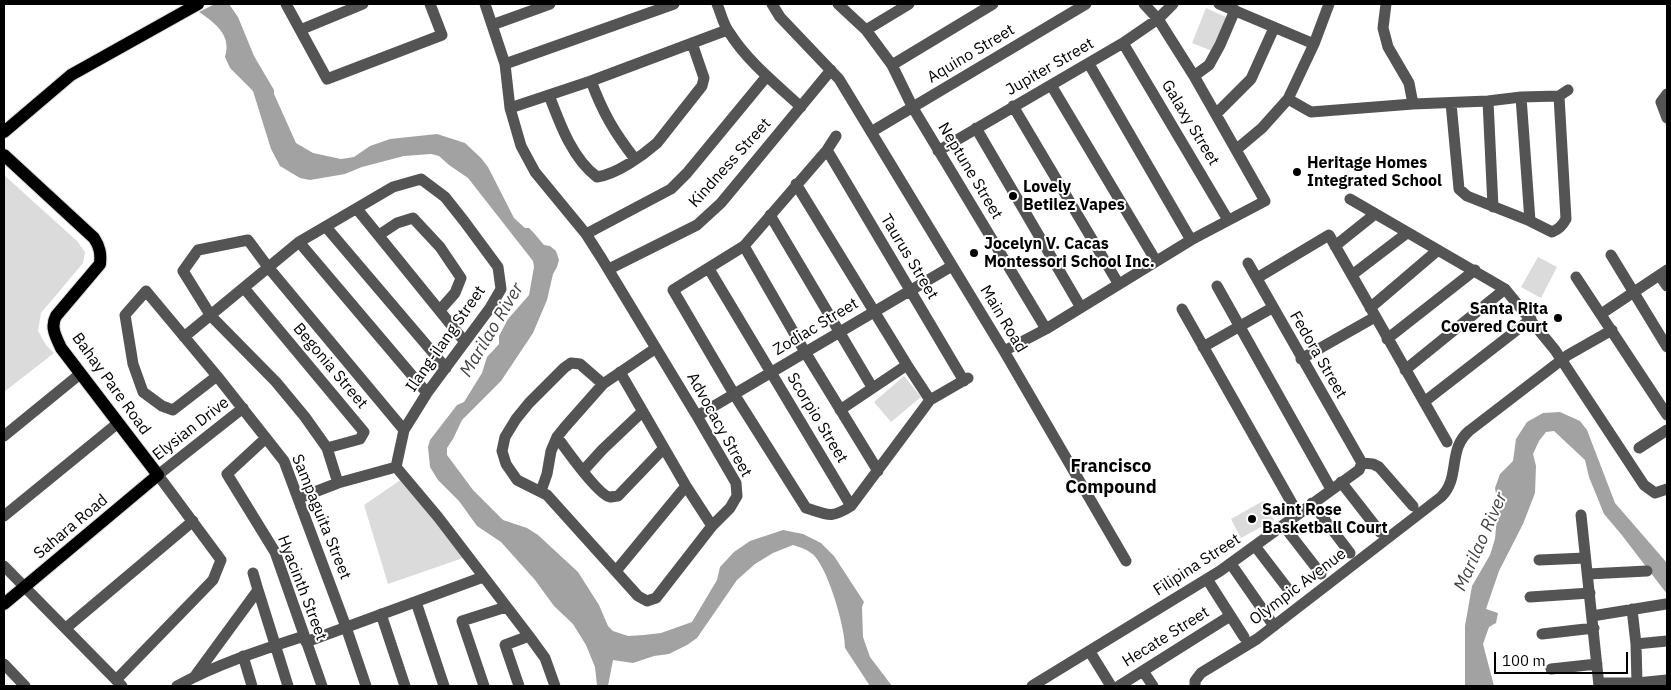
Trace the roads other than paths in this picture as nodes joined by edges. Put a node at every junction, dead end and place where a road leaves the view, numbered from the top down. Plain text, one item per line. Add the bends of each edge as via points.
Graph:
1 (198, 4) edge
2 (286, 4) edge
3 (363, 4) edge
4 (430, 4) edge
5 (485, 4) edge
6 (550, 4) edge
7 (674, 4) edge
8 (717, 4) edge
9 (772, 4) edge
10 (838, 4) edge
11 (909, 4) edge
12 (994, 4) edge
13 (1086, 4) edge
14 (1144, 4) edge
15 (1173, 4) edge
16 (1218, 4) edge
17 (1329, 4) edge
18 (1386, 4) edge
19 (1235, 10) junction
20 (1158, 19) junction
21 (492, 25) junction
22 (1274, 28) junction
23 (300, 30) junction
24 (727, 30) junction
25 (866, 30) junction
26 (692, 43) junction
27 (1123, 43) junction
28 (1314, 44) junction
29 (505, 64) junction
30 (1089, 64) junction
31 (892, 65) junction
32 (831, 70) junction
33 (767, 76) junction
34 (1194, 76) junction
35 (591, 81) junction
36 (1052, 85) junction
37 (1667, 94) edge
38 (549, 95) junction
39 (1521, 97) junction
40 (1288, 99) junction
41 (1488, 101) junction
42 (1451, 103) junction
43 (1413, 104) junction
44 (1013, 106) junction
45 (801, 107) junction
46 (510, 108) junction
47 (913, 108) junction
48 (1217, 113) junction
49 (1667, 118) edge
50 (976, 128) junction
51 (4, 132) edge
52 (871, 132) junction
53 (836, 136) dead end
54 (1237, 149) junction
55 (826, 150) junction
56 (938, 151) junction
57 (4, 155) edge
58 (635, 159) junction
59 (796, 184) junction
60 (1350, 198) dead end
61 (1494, 207) junction
62 (357, 209) junction
63 (1375, 214) junction
64 (770, 215) junction
65 (1228, 220) junction
66 (1530, 220) junction
67 (326, 227) junction
68 (1407, 233) junction
69 (586, 234) junction
70 (379, 235) junction
71 (1191, 240) junction
72 (299, 242) junction
73 (744, 246) junction
74 (1335, 246) junction
75 (1438, 250) junction
76 (1611, 255) dead end
77 (1156, 261) junction
78 (1248, 263) dead end
79 (952, 266) junction
80 (268, 267) junction
81 (609, 269) junction
82 (709, 269) junction
83 (1475, 270) junction
84 (1664, 273) edge
85 (1352, 275) junction
86 (1576, 277) dead end
87 (1257, 278) junction
88 (1118, 283) junction
89 (1217, 286) dead end
90 (1667, 286) edge
91 (244, 288) junction
92 (1505, 289) junction
93 (910, 290) junction
94 (1634, 293) junction
95 (1080, 306) junction
96 (1272, 308) junction
97 (440, 310) junction
98 (1182, 310) dead end
99 (875, 311) junction
100 (1372, 312) junction
101 (1602, 314) junction
102 (210, 316) junction
103 (1531, 319) junction
104 (1240, 326) junction
105 (1046, 328) junction
106 (1612, 330) junction
107 (839, 332) junction
108 (184, 337) junction
109 (1387, 339) junction
110 (466, 342) junction
111 (1203, 347) junction
112 (1667, 347) edge
113 (656, 348) junction
114 (805, 352) junction
115 (1004, 352) junction
116 (1302, 359) junction
117 (1562, 360) junction
118 (907, 365) junction
119 (446, 368) junction
120 (1405, 370) junction
121 (620, 372) junction
122 (770, 373) junction
123 (80, 374) junction
124 (217, 376) junction
125 (603, 384) junction
126 (872, 387) junction
127 (427, 393) junction
128 (734, 394) junction
129 (930, 400) junction
130 (1424, 402) junction
131 (243, 408) junction
132 (840, 410) junction
133 (642, 412) junction
134 (1667, 415) edge
135 (697, 416) junction
136 (118, 423) junction
137 (404, 430) junction
138 (1667, 430) edge
139 (4, 436) edge
140 (266, 438) junction
141 (557, 438) junction
142 (1447, 442) dead end
143 (327, 448) junction
144 (664, 448) junction
145 (1639, 448) dead end
146 (1362, 463) junction
147 (396, 467) junction
148 (583, 471) junction
149 (878, 471) junction
150 (158, 475) junction
151 (1341, 482) junction
152 (338, 483) junction
153 (686, 486) junction
154 (1331, 489) junction
155 (1667, 489) edge
156 (541, 491) junction
157 (299, 498) junction
158 (1312, 503) junction
159 (852, 506) junction
160 (1413, 506) dead end
161 (1298, 514) junction
162 (4, 516) edge
163 (1581, 516) dead end
164 (193, 521) junction
165 (1283, 525) junction
166 (712, 526) junction
167 (1380, 532) dead end
168 (1255, 546) junction
169 (1350, 553) dead end
170 (1584, 558) junction
171 (1539, 560) dead end
172 (1126, 561) dead end
173 (1231, 564) junction
174 (4, 566) edge
175 (616, 571) junction
176 (1647, 571) dead end
177 (253, 573) dead end
178 (1321, 574) dead end
179 (1588, 574) junction
180 (483, 577) junction
181 (1207, 579) junction
182 (24, 587) junction
183 (258, 590) junction
184 (1291, 593) dead end
185 (1590, 593) junction
186 (1530, 597) dead end
187 (416, 602) junction
188 (4, 604) edge
189 (1666, 604) dead end
190 (506, 607) junction
191 (1632, 609) junction
192 (381, 614) junction
193 (1230, 616) junction
194 (1592, 616) junction
195 (1274, 626) junction
196 (346, 627) junction
197 (66, 628) junction
198 (1594, 628) junction
199 (1542, 634) dead end
200 (529, 636) junction
201 (1244, 638) dead end
202 (305, 639) junction
203 (1667, 641) edge
204 (1636, 644) junction
205 (274, 646) junction
206 (1090, 652) junction
207 (243, 656) junction
208 (4, 664) edge
209 (1596, 664) junction
210 (1551, 669) dead end
211 (1143, 671) junction
212 (196, 676) junction
213 (1667, 680) edge
214 (119, 683) edge
215 (1637, 683) junction
216 (21, 685) edge
217 (1599, 685) edge
218 (177, 686) edge
219 (252, 686) edge
220 (288, 686) edge
221 (322, 686) edge
222 (366, 686) edge
223 (405, 686) edge
224 (444, 686) edge
225 (484, 686) edge
226 (519, 686) edge
227 (554, 686) edge
228 (1032, 686) edge
229 (1111, 686) edge
230 (1119, 686) edge
231 (1153, 686) edge
232 (1195, 686) edge

1 - 51 main road via 71,75
2 - 23 street
3 - 23 street
4 - 23 street via 442,35 327,79
5 - 21 street, Advocacy Street
6 - 21 street
7 - 29 street
8 - 24 street
9 - 32 street, Main Road via 780,18
10 - 25 street, Neptune Street
11 - 25 street
12 - 31 street
13 - 47 street, Aquino Street
14 - 20 street
15 - 20 street, Jupiter Street
16 - 19 street
17 - 28 street
18 - 43 street via 1383,28 1388,47 1409,83
19 - 22 street
19 - 34 street via 1209,65
20 - 27 street, Jupiter Street
20 - 34 street
21 - 29 street, Advocacy Street
22 - 28 street
22 - 48 street via 1251,80
24 - 26 street
24 - 33 street
25 - 31 street, Neptune Street
26 - 35 street
26 - 58 street via 704,78 702,86 658,142
27 - 30 street, Jupiter Street
27 - 65 street, Galaxy Street
28 - 40 street
29 - 46 street, Advocacy Street
30 - 36 street, Jupiter Street
30 - 71 street
31 - 47 street, Neptune Street
32 - 45 street, Kindness Street
32 - 52 street, Main Road
33 - 45 street
33 - 69 street via 671,189
34 - 48 street
35 - 38 street
35 - 58 street via 615,133
36 - 44 street, Jupiter Street
36 - 77 street
37 - 49 street via 1661,102
38 - 46 street
38 - 58 street via 577,154 597,177 606,176
39 - 41 street
39 - 66 street
39 - 66 street via 1563,93 1566,219 1558,230 1552,232
40 - 43 street via 1311,112
40 - 54 street via 1262,128
41 - 42 street
41 - 61 street
42 - 43 street
42 - 61 street via 1459,189
44 - 50 street, Jupiter Street
44 - 88 street
45 - 81 street, Kindness Street via 720,203 697,225
46 - 69 street, Advocacy Street via 521,146 535,172
47 - 52 street, Aquino Street
47 - 56 street, Neptune Street
48 - 54 street
50 - 56 street, Jupiter Street
50 - 95 street
52 - 79 street, Main Road
53 - 55 street
54 - 65 street via 1265,200
55 - 59 street
55 - 93 street, Taurus Street
56 - 105 street, Neptune Street
57 - 123 main road, Bahay Pare Road via 99,246 100,264 53,321 61,348
59 - 64 street
59 - 99 street
60 - 63 street
61 - 66 street
62 - 67 street, Ilang-ilang Street
62 - 70 street
62 - 110 street, Ilang-ilang Street via 393,188 421,179 444,197 464,221 498,267 501,289
63 - 68 street
63 - 74 street
64 - 73 street
64 - 107 street
65 - 71 street
67 - 72 street, Ilang-ilang Street
67 - 119 street
68 - 75 street
68 - 85 street
69 - 81 street, Advocacy Street
70 - 97 street
70 - 97 street via 397,223 413,218 440,247 461,278 455,294
71 - 77 street
72 - 80 street, Ilang-ilang Street
72 - 127 street
73 - 82 street
73 - 114 street
74 - 85 street
74 - 87 street via 1329,236
75 - 83 street
75 - 100 street
76 - 94 street
77 - 88 street
78 - 87 street, Fedora Street
79 - 93 street, Zodiac Street
79 - 115 street, Main Road
80 - 91 street, Ilang-ilang Street
80 - 102 street via 248,240 198,250 183,271
80 - 137 street
81 - 113 street, Advocacy Street
82 - 122 street, Scorpio Street
82 - 128 street via 673,290
83 - 92 street
83 - 109 street
84 - 90 street
84 - 94 street
85 - 100 street
86 - 101 street
87 - 96 street, Fedora Street
88 - 95 street
89 - 104 street
91 - 102 street, Ilang-ilang Street
91 - 143 street, Begonia Street via 364,432 360,439
92 - 103 street
92 - 120 street
93 - 99 street, Zodiac Street
93 - 129 street, Taurus Street via 966,380
94 - 101 street
94 - 112 street
95 - 105 street
96 - 104 street
96 - 116 street, Fedora Street
97 - 110 street
98 - 111 street
99 - 107 street, Zodiac Street
99 - 118 street
100 - 109 street
100 - 116 street
101 - 106 street
102 - 108 street, Ilang-ilang Street
102 - 143 street via 276,382
103 - 117 street
103 - 130 street
104 - 111 street
104 - 154 street
105 - 115 street
106 - 117 street, Olympic Avenue
106 - 134 street
107 - 114 street, Zodiac Street
107 - 126 street
108 - 124 street, Sampaguita Street
108 - 124 street, Sampaguita Street via 146,291 125,315 133,364 143,392 173,410
109 - 120 street
110 - 119 street, Ilang-ilang Street
111 - 161 street
113 - 121 street
113 - 135 street, Advocacy Street
114 - 122 street, Zodiac Street
114 - 132 street
115 - 172 street, Main Road
116 - 146 street, Fedora Street
117 - 155 street via 1644,485 1655,493
117 - 195 street, Olympic Avenue via 1463,436 1457,448 1452,481 1441,497
118 - 126 street
118 - 129 street
119 - 127 street, Ilang-ilang Street
120 - 130 street
121 - 125 street
121 - 133 street
122 - 128 street, Zodiac Street
122 - 159 street, Scorpio Street
123 - 136 main road, Bahay Pare Road
123 - 139 street
124 - 131 street, Sampaguita Street
125 - 141 street
125 - 156 street, Advocacy Street via 580,364 571,363 529,403 505,437 502,450 506,464 517,480
126 - 132 street
127 - 137 street, Ilang-ilang Street
128 - 135 street, Zodiac Street
128 - 159 street via 806,508 835,515
129 - 149 street
130 - 142 street
131 - 140 street, Sampaguita Street
131 - 150 street, Elysian Drive
132 - 149 street
133 - 144 street
133 - 148 street
135 - 166 street, Advocacy Street via 736,483 737,496
136 - 150 main road, Bahay Pare Road
136 - 162 street
137 - 147 street, Ilang-ilang Street
138 - 145 street
140 - 157 street, Sampaguita Street via 284,461
140 - 202 street, Hyacinth Street via 227,474 274,552
141 - 148 street
141 - 156 street
143 - 152 street
144 - 148 street via 618,496 604,495
144 - 153 street
146 - 151 street, Filipina Street via 1359,470
146 - 160 street via 1379,467
147 - 152 street
147 - 180 street
149 - 159 street
150 - 164 street
150 - 182 main road, Sahara Road
151 - 154 street, Filipina Street
151 - 167 street
152 - 157 street
153 - 166 street
153 - 175 street
154 - 158 street, Filipina Street
156 - 175 street, Advocacy Street
157 - 196 street, Sampaguita Street
158 - 161 street, Filipina Street
158 - 169 street
161 - 165 street, Filipina Street
163 - 170 street
164 - 197 street
164 - 214 street via 221,560 213,580
165 - 168 street, Filipina Street
165 - 178 street
166 - 175 street, Advocacy Street via 656,598 647,601 638,596
168 - 173 street, Filipina Street
168 - 184 street
170 - 171 street
170 - 179 street
173 - 181 street, Filipina Street
173 - 195 street
174 - 182 street
176 - 179 street
177 - 183 street
179 - 185 street
180 - 187 street
180 - 190 street
181 - 193 street
181 - 206 street, Filipina Street
182 - 188 main road, Sahara Road
182 - 197 street
183 - 205 street
183 - 212 street
185 - 186 street
185 - 194 street
187 - 192 street
187 - 224 street
189 - 191 street
190 - 200 street
190 - 225 street via 462,621
191 - 194 street
191 - 204 street
192 - 196 street
192 - 223 street
193 - 201 street
193 - 211 street, Hecate Street
194 - 198 street
195 - 232 street, Olympic Avenue via 1201,673
196 - 202 street
196 - 222 street, Sampaguita Street
197 - 214 street
198 - 199 street
198 - 209 street
200 - 226 street via 505,645
200 - 227 street via 544,658
202 - 205 street
202 - 221 street, Hyacinth Street
203 - 204 street
204 - 215 street
205 - 207 street
205 - 220 street
206 - 228 street, Filipina Street
206 - 229 street
207 - 212 street
207 - 219 street
208 - 216 street
209 - 210 street
209 - 217 street
211 - 230 street, Hecate Street
211 - 231 street
212 - 218 street
213 - 215 street
215 - 217 street

